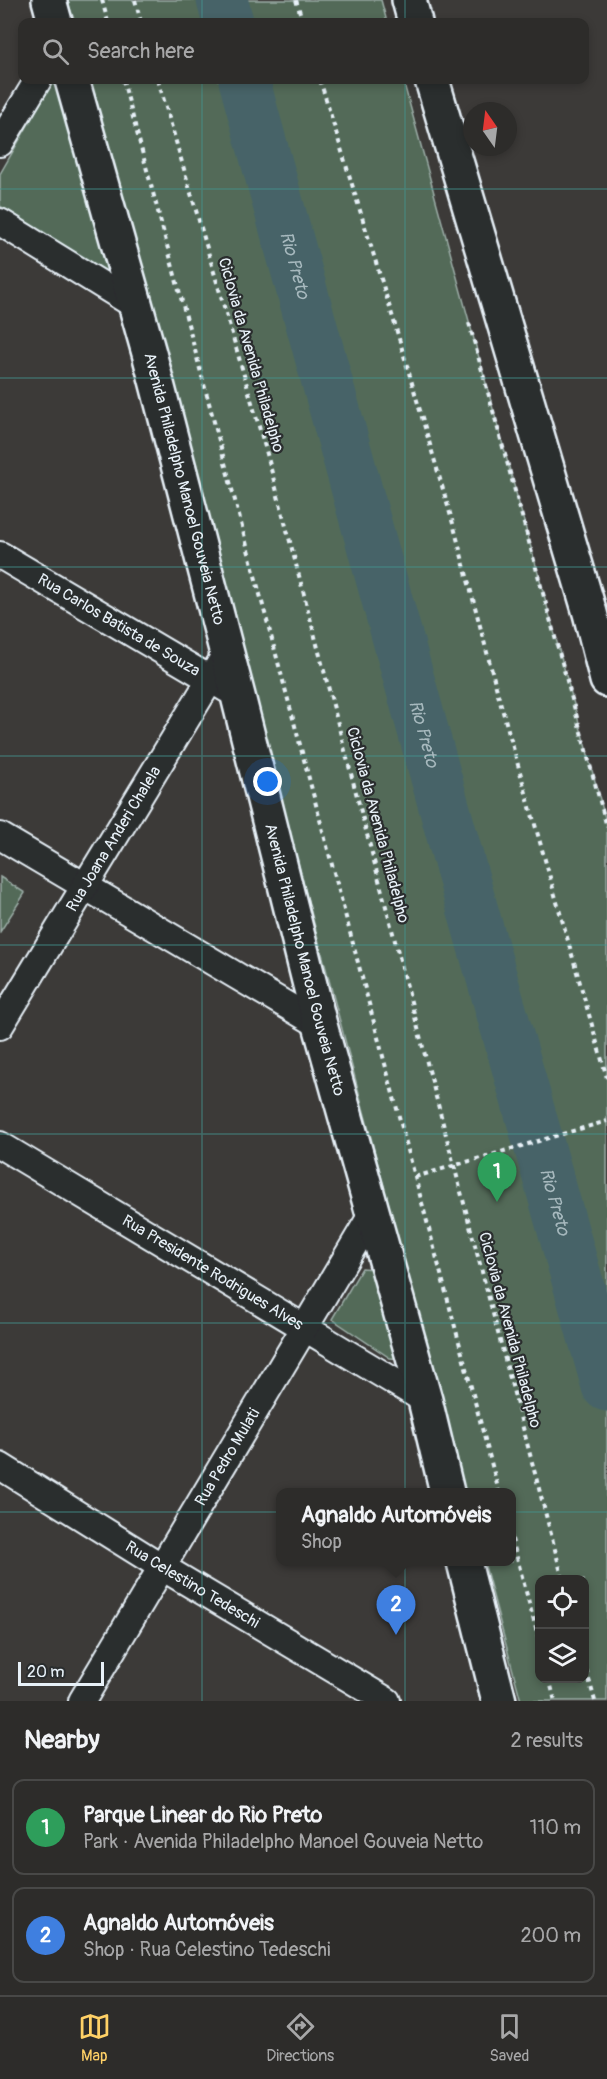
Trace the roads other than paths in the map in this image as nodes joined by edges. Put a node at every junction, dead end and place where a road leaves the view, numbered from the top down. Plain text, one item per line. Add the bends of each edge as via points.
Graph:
1 (49, 0) edge
2 (55, 18) edge
3 (36, 84) edge
4 (73, 84) edge
5 (433, 84) edge
6 (0, 143) edge
7 (0, 222) edge
8 (136, 306) junction
9 (0, 555) edge
10 (599, 610) edge
11 (226, 676) junction
12 (607, 680) edge
13 (0, 836) edge
14 (86, 886) junction
15 (320, 1025) junction
16 (0, 1026) edge
17 (0, 1145) edge
18 (374, 1213) junction
19 (305, 1328) junction
20 (425, 1401) junction
21 (0, 1466) edge
22 (446, 1488) edge
23 (465, 1566) edge
24 (162, 1567) junction
25 (82, 1701) edge
26 (387, 1701) edge
27 (499, 1701) edge

1 - 2 main road
3 - 6 street
4 - 8 main road, Avenida Philadelpho Manoel Gouveia Netto
5 - 10 main road
7 - 8 street
8 - 11 main road, Avenida Philadelpho Manoel Gouveia Netto
9 - 11 street, Rua Carlos Batista de Souza
10 - 12 main road
11 - 14 street, Rua Joana Anderi Chalela
11 - 15 main road, Avenida Philadelpho Manoel Gouveia Netto
13 - 14 street
14 - 15 street
14 - 16 street, Rua Joana Anderi Chalela
15 - 18 main road, Avenida Philadelpho Manoel Gouveia Netto
17 - 19 street, Rua Presidente Rodrigues Alves
18 - 19 street, Rua Pedro Mulati
18 - 20 main road, Avenida Philadelpho Manoel Gouveia Netto
19 - 20 street, Rua Presidente Rodrigues Alves
19 - 24 street, Rua Pedro Mulati
20 - 22 main road, Avenida Philadelpho Manoel Gouveia Netto
21 - 24 street, Rua Celestino Tedeschi
23 - 27 main road
24 - 25 street, Rua Pedro Mulati
24 - 26 street, Rua Celestino Tedeschi

